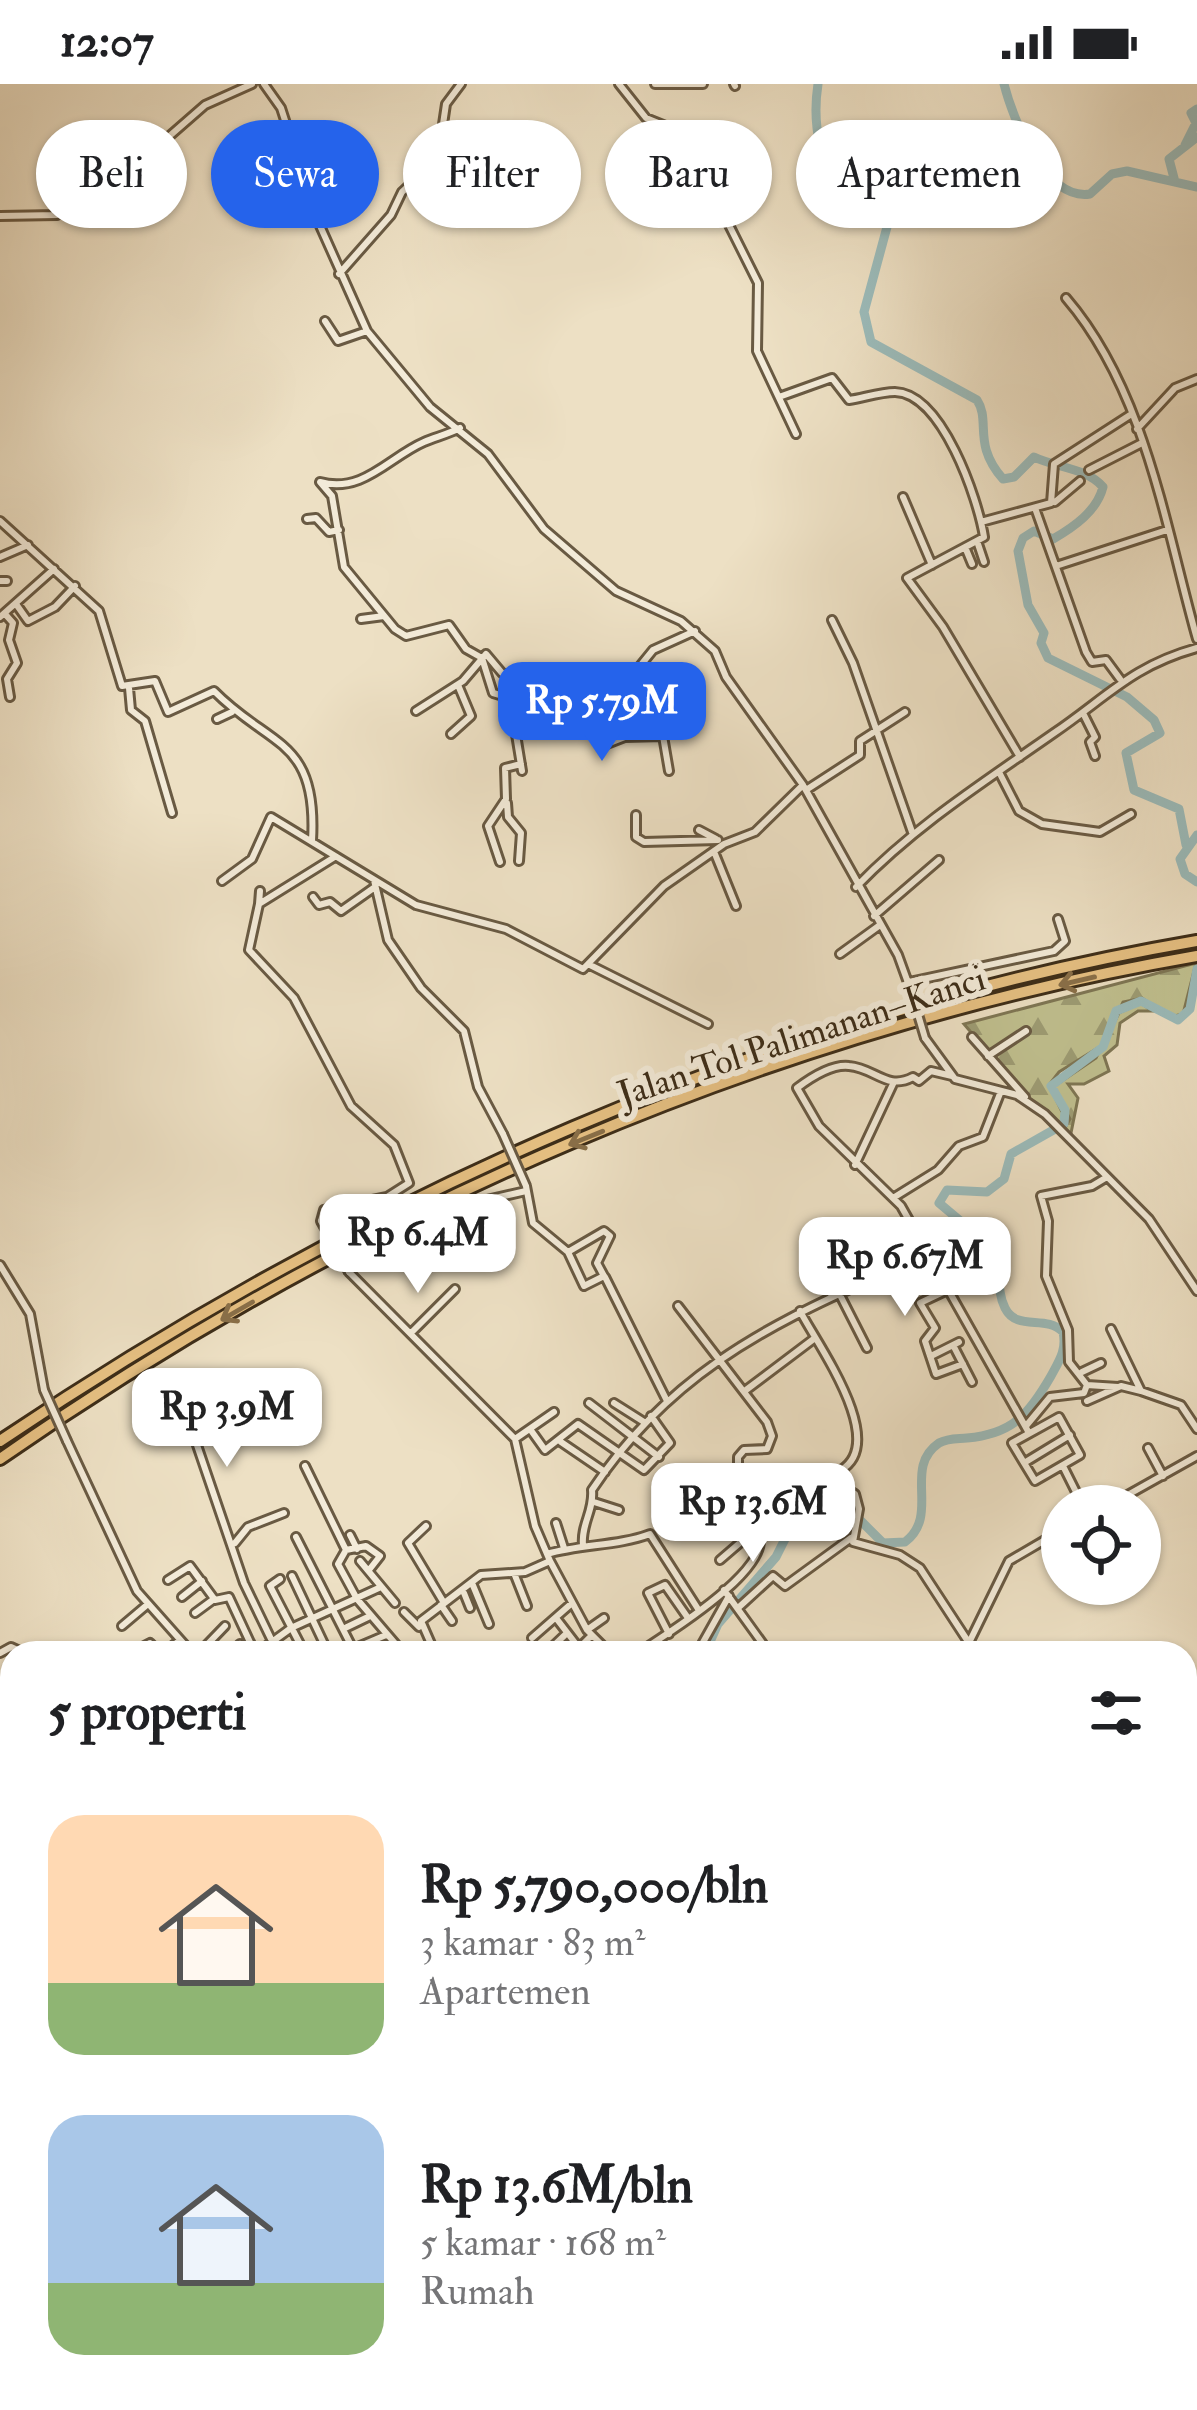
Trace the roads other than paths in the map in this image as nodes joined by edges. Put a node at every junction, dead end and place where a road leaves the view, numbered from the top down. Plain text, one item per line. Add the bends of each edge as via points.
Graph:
1 (252, 84) edge
2 (460, 84) edge
3 (619, 84) edge
4 (656, 84) edge
5 (704, 84) edge
6 (266, 85) edge
7 (281, 120) edge
8 (0, 216) edge
9 (322, 228) edge
10 (339, 274) junction
11 (1066, 298) dead end
12 (325, 321) dead end
13 (368, 331) junction
14 (1197, 379) edge
15 (779, 397) junction
16 (1130, 415) junction
17 (460, 428) junction
18 (1136, 430) junction
19 (796, 434) dead end
20 (1140, 444) junction
21 (1089, 470) dead end
22 (1080, 482) dead end
23 (335, 484) junction
24 (332, 496) junction
25 (902, 496) dead end
26 (1052, 503) junction
27 (1035, 508) junction
28 (307, 519) dead end
29 (0, 521) edge
30 (981, 522) junction
31 (339, 530) junction
32 (1167, 530) junction
33 (977, 541) junction
34 (28, 545) junction
35 (965, 547) junction
36 (0, 556) edge
37 (984, 562) dead end
38 (972, 564) dead end
39 (932, 565) junction
40 (1056, 566) junction
41 (54, 569) junction
42 (75, 586) junction
43 (16, 604) junction
44 (1, 616) edge
45 (384, 616) junction
46 (361, 619) dead end
47 (832, 620) dead end
48 (695, 631) junction
49 (1197, 644) edge
50 (482, 658) junction
51 (1120, 679) junction
52 (530, 681) junction
53 (458, 685) junction
54 (129, 688) junction
55 (10, 697) dead end
56 (510, 698) junction
57 (416, 710) dead end
58 (594, 710) junction
59 (232, 712) junction
60 (904, 712) dead end
61 (1082, 713) junction
62 (217, 719) dead end
63 (879, 733) junction
64 (452, 734) dead end
65 (1095, 756) dead end
66 (1020, 757) junction
67 (669, 771) dead end
68 (999, 772) junction
69 (805, 788) junction
70 (506, 799) junction
71 (172, 813) dead end
72 (1130, 814) dead end
73 (636, 815) dead end
74 (699, 830) dead end
75 (912, 832) junction
76 (312, 841) junction
77 (721, 842) junction
78 (715, 854) junction
79 (333, 858) junction
80 (939, 860) dead end
81 (519, 861) dead end
82 (500, 862) dead end
83 (223, 881) dead end
84 (374, 883) junction
85 (269, 885) dead end
86 (856, 887) junction
87 (260, 891) dead end
88 (274, 895) junction
89 (313, 897) dead end
90 (259, 904) junction
91 (736, 906) dead end
92 (874, 916) junction
93 (1058, 919) dead end
94 (880, 925) junction
95 (1193, 941) edge
96 (841, 954) dead end
97 (1194, 957) edge
98 (588, 964) junction
99 (910, 986) junction
100 (708, 1024) dead end
101 (1026, 1030) dead end
102 (972, 1037) dead end
103 (988, 1056) junction
104 (952, 1076) junction
105 (893, 1084) junction
106 (1001, 1091) junction
107 (1030, 1102) junction
108 (855, 1165) junction
109 (1107, 1177) junction
110 (526, 1189) junction
111 (893, 1198) junction
112 (469, 1204) dead end
113 (923, 1241) junction
114 (568, 1252) junction
115 (0, 1265) edge
116 (824, 1274) dead end
117 (604, 1276) junction
118 (977, 1276) dead end
119 (946, 1288) junction
120 (455, 1289) dead end
121 (1197, 1291) edge
122 (836, 1295) junction
123 (678, 1306) dead end
124 (800, 1311) junction
125 (948, 1325) dead end
126 (1111, 1329) dead end
127 (933, 1332) junction
128 (412, 1333) junction
129 (815, 1338) junction
130 (867, 1348) dead end
131 (932, 1355) junction
132 (720, 1358) junction
133 (1101, 1363) dead end
134 (963, 1364) junction
135 (1081, 1372) junction
136 (972, 1382) dead end
137 (283, 1385) dead end
138 (1087, 1385) junction
139 (1118, 1387) junction
140 (746, 1390) junction
141 (1141, 1391) junction
142 (204, 1393) junction
143 (220, 1399) dead end
144 (668, 1401) junction
145 (1088, 1401) dead end
146 (590, 1403) dead end
147 (614, 1403) dead end
148 (554, 1412) dead end
149 (651, 1415) junction
150 (644, 1422) junction
151 (1026, 1427) junction
152 (530, 1429) junction
153 (1197, 1430) edge
154 (634, 1433) junction
155 (1070, 1435) junction
156 (515, 1439) junction
157 (0, 1441) edge
158 (561, 1442) junction
159 (539, 1444) junction
160 (1148, 1448) dead end
161 (619, 1452) junction
162 (522, 1455) junction
163 (1197, 1456) edge
164 (659, 1457) junction
165 (0, 1459) edge
166 (1024, 1463) junction
167 (305, 1466) dead end
168 (1062, 1466) junction
169 (605, 1472) junction
170 (1163, 1476) junction
171 (1072, 1485) edge
172 (1146, 1485) edge
173 (594, 1502) junction
174 (738, 1507) junction
175 (619, 1510) dead end
176 (284, 1513) dead end
177 (720, 1520) dead end
178 (556, 1523) dead end
179 (426, 1526) dead end
180 (756, 1529) junction
181 (852, 1534) junction
182 (350, 1535) dead end
183 (296, 1537) dead end
184 (1041, 1542) edge
185 (235, 1543) junction
186 (583, 1545) junction
187 (357, 1549) junction
188 (564, 1549) junction
189 (346, 1550) junction
190 (548, 1558) junction
191 (719, 1560) dead end
192 (360, 1561) dead end
193 (369, 1570) junction
194 (514, 1574) junction
195 (292, 1576) dead end
196 (280, 1579) dead end
197 (168, 1580) dead end
198 (202, 1581) junction
199 (472, 1583) junction
200 (381, 1587) junction
201 (464, 1593) junction
202 (182, 1597) dead end
203 (214, 1599) junction
204 (357, 1599) junction
205 (731, 1599) junction
206 (395, 1603) dead end
207 (572, 1603) junction
208 (148, 1604) junction
209 (442, 1604) junction
210 (526, 1606) dead end
211 (470, 1608) dead end
212 (334, 1609) junction
213 (698, 1610) junction
214 (404, 1612) dead end
215 (195, 1613) dead end
216 (370, 1616) junction
217 (311, 1618) junction
218 (555, 1618) junction
219 (604, 1618) dead end
220 (688, 1618) junction
221 (452, 1621) dead end
222 (489, 1624) dead end
223 (122, 1626) dead end
224 (225, 1626) dead end
225 (291, 1628) junction
226 (419, 1628) junction
227 (343, 1629) junction
228 (567, 1633) junction
229 (590, 1633) junction
230 (669, 1634) junction
231 (386, 1635) junction
232 (532, 1638) dead end
233 (180, 1640) edge
234 (209, 1641) edge
235 (250, 1641) edge
236 (269, 1641) joint
237 (298, 1641) edge
238 (322, 1641) edge
239 (349, 1641) edge
240 (373, 1641) edge
241 (392, 1641) edge
242 (427, 1641) edge
243 (559, 1641) edge
244 (571, 1641) edge
245 (584, 1641) edge
246 (598, 1641) edge
247 (658, 1641) edge
248 (705, 1641) edge
249 (761, 1641) edge
250 (963, 1641) edge
251 (970, 1641) edge

1 - 8 street via 205,105 142,160 57,215
2 - 10 street via 446,104 438,158
3 - 15 street via 646,118 693,137 759,285 757,351
4 - 5 street
6 - 7 street
9 - 10 street
10 - 13 street
11 - 16 street via 1098,339
12 - 13 street via 338,341
13 - 17 street via 430,407
14 - 18 street via 1174,388
15 - 19 street
15 - 30 street via 832,378 848,400 912,397 951,443
16 - 18 street
16 - 26 street via 1052,466
17 - 23 street via 367,477
17 - 48 street via 572,554 626,598
18 - 20 street
20 - 21 street
20 - 32 street
22 - 26 street
23 - 24 street
23 - 24 street via 320,482
24 - 31 street
25 - 39 street
26 - 27 street
27 - 30 street
27 - 40 street
28 - 31 street
29 - 34 street
30 - 33 street
31 - 45 street via 344,567
32 - 40 street
32 - 49 street
33 - 35 street
33 - 37 street
34 - 36 street
34 - 41 street
35 - 38 street
35 - 39 street
39 - 66 street via 907,578
40 - 51 street via 1091,662 1106,660
41 - 42 street
41 - 43 street
42 - 43 street via 28,621
42 - 54 street via 101,613 121,684
43 - 44 street
44 - 55 street via 14,623
45 - 46 street
45 - 50 street via 406,636 449,625
47 - 63 street
48 - 58 street via 653,650
48 - 69 street
49 - 51 street
50 - 52 street
50 - 53 street
50 - 56 street via 490,690
51 - 61 street
52 - 56 street
52 - 58 street via 549,678
53 - 57 street
53 - 64 street via 471,716
54 - 59 street via 157,682 168,712 214,692
54 - 71 street
56 - 70 street via 521,768 506,768
58 - 67 street via 607,744 663,736
59 - 62 street
59 - 76 street via 295,755 309,794
60 - 63 street
61 - 65 street
61 - 66 street
63 - 69 street via 858,743 860,755
63 - 75 street
66 - 68 street
68 - 72 street via 1018,811 1042,824 1100,832
68 - 75 street
69 - 77 street via 755,832
69 - 86 street
70 - 81 street via 521,832
70 - 82 street via 487,829
73 - 77 street via 636,837 644,842
74 - 77 street
75 - 86 street
76 - 79 street
76 - 83 street via 269,817 252,859
77 - 78 street
78 - 91 street
78 - 98 street via 664,886
79 - 84 street
79 - 88 street
80 - 92 street
84 - 89 street via 339,912
84 - 98 street via 431,912 506,929 580,970
84 - 110 street, bridge via 399,958 467,1035 478,1087
85 - 88 street
86 - 92 street
87 - 90 street
88 - 90 street
90 - 128 street, bridge via 249,950 294,998 351,1106 394,1145 410,1183 387,1197 324,1210 321,1221 349,1273
92 - 94 street
93 - 99 street via 1065,940 1054,951
94 - 96 street
94 - 99 street
95 - 157 highway, Jalan Tol Palimanan–Kanci via 876,1018 537,1141 304,1253
97 -> 165 highway, Jalan Tol Palimanan–Kanci via 1038,990 813,1054 544,1156 314,1266
98 - 100 street
99 - 104 street, bridge via 925,1038
101 - 103 street
102 - 103 street
103 - 107 street
104 - 105 street via 931,1071
104 - 106 street
105 - 108 street
105 - 108 street via 848,1066 797,1087
106 - 107 street
106 - 111 street via 983,1137 959,1146
107 - 109 street
108 - 111 street
109 - 121 street via 1149,1219
109 - 135 street via 1041,1196 1046,1276 1068,1330 1070,1364
110 - 112 street
110 - 114 street via 533,1223
111 - 113 street
113 - 119 street
113 - 122 street
114 - 117 street via 584,1286
114 - 117 street via 607,1232 597,1263
115 - 208 street, bridge via 30,1314 44,1390 117,1554
116 - 122 street
117 - 144 street
118 - 119 street
119 - 127 street via 920,1303
119 - 151 street
120 - 128 street
122 - 124 street
122 - 130 street
123 - 132 street
124 - 129 street
124 - 132 street
125 - 127 street
126 - 141 street
127 - 131 street via 925,1341
128 - 156 street
129 - 140 street
129 - 181 street via 849,1402 859,1442 842,1468 859,1514
131 - 134 street via 956,1344
131 - 134 street via 937,1376
132 - 140 street
132 - 144 street
133 - 135 street
134 - 136 street
135 - 138 street
137 - 142 street via 209,1381
138 - 139 street
138 - 151 street via 1084,1393 1051,1397
139 - 141 street
139 - 145 street
140 - 174 street via 772,1436 760,1453 739,1453
141 - 153 street via 1181,1405
142 - 143 street
142 - 185 street via 186,1416
144 - 149 street
146 - 154 street
147 - 150 street
148 - 152 street
149 - 150 street
149 - 164 street via 671,1439
150 - 154 street
151 - 155 street via 1060,1417
151 - 166 street via 1012,1443
152 - 156 street
152 - 159 street
154 - 161 street
154 - 164 street
155 - 166 street
155 - 168 street via 1080,1455
156 - 162 street
158 - 159 street via 545,1450
158 - 161 street via 575,1423
158 - 169 street
159 - 162 street
160 - 170 street
161 - 164 street via 642,1470
161 - 169 street
162 - 190 street
163 - 170 street
166 - 168 street via 1035,1481
167 - 189 street
168 - 171 street
169 - 173 street via 592,1490
170 - 172 street
173 - 175 street
173 - 186 street via 581,1525
174 - 177 street
174 - 180 street
176 - 185 street via 248,1527
178 - 188 street
179 - 209 street via 408,1543
180 - 191 street
180 - 205 street via 761,1551
181 - 205 street via 784,1586 773,1576
181 - 250 street via 920,1568
182 - 187 street
183 - 212 street
184 - 251 street via 1009,1561
185 - 236 street
186 - 188 street
186 - 213 street via 629,1544 649,1533
187 - 189 street
187 - 193 street via 380,1556
188 - 190 street
189 - 204 street via 338,1564
190 - 194 street
190 - 207 street
192 - 193 street
193 - 200 street
194 - 199 street via 488,1573
194 - 210 street
195 - 217 street
196 - 225 street via 270,1586
197 - 198 street via 190,1566
198 - 202 street
198 - 203 street
199 - 201 street
199 - 222 street
200 - 204 street
200 - 206 street
201 - 209 street
201 - 211 street
203 - 215 street
203 - 235 street via 229,1598
204 - 212 street
204 - 216 street
205 - 213 street
205 - 248 street
205 - 249 street
207 - 218 street
207 - 229 street
208 - 223 street
208 - 233 street
209 - 221 street
209 - 226 street
212 - 217 street
212 - 227 street
213 - 220 street
214 - 226 street
216 - 227 street
216 - 231 street
217 - 225 street
217 - 238 street
218 - 228 street
218 - 232 street
219 - 229 street
220 - 230 street
220 - 230 street via 665,1585 648,1593
224 - 234 street
225 - 236 street
225 - 237 street
226 - 242 street
227 - 239 street
228 - 243 street
228 - 244 street
229 - 245 street
229 - 246 street
230 - 247 street
231 - 240 street
231 - 241 street

